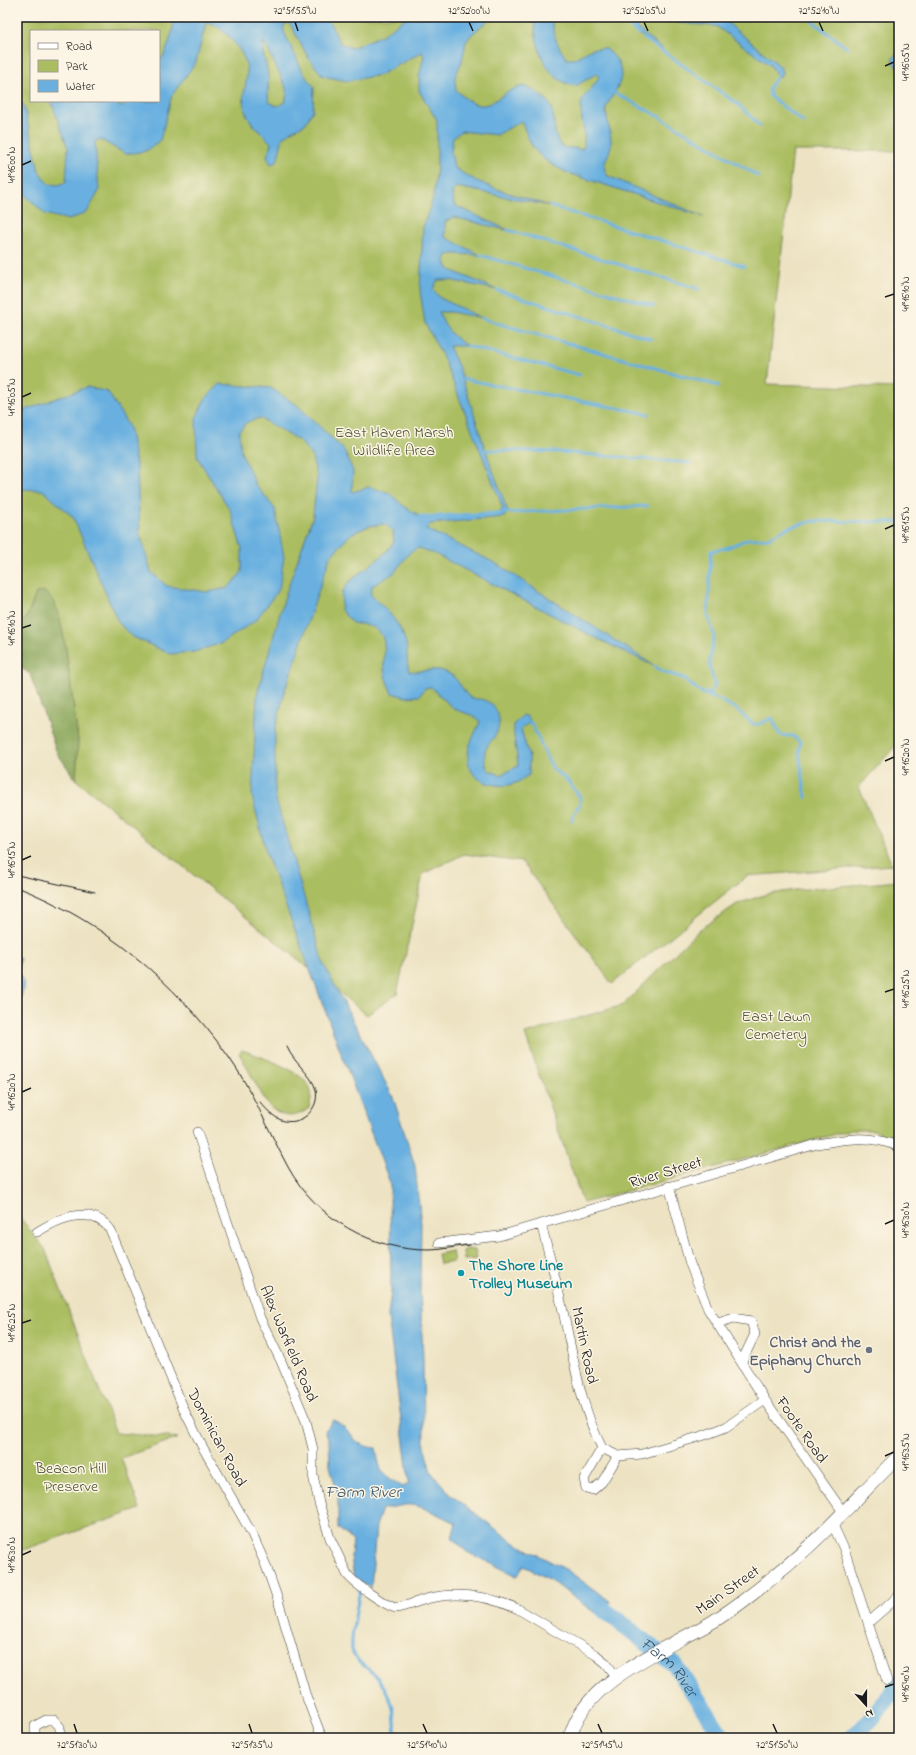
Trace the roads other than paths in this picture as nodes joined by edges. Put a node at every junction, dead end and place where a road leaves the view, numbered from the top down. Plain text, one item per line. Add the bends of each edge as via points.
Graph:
1 (197, 1132) dead end
2 (899, 1147) edge
3 (668, 1186) junction
4 (541, 1224) junction
5 (37, 1232) dead end
6 (439, 1243) dead end
7 (718, 1323) junction
8 (742, 1361) junction
9 (765, 1400) junction
10 (602, 1448) junction
11 (618, 1456) junction
12 (898, 1457) edge
13 (843, 1512) junction
14 (832, 1523) junction
15 (899, 1596) edge
16 (869, 1622) junction
17 (616, 1676) junction
18 (887, 1681) dead end
19 (35, 1738) edge
20 (60, 1738) edge
21 (322, 1738) edge
22 (570, 1738) edge

1 - 17 street, Alex Warfield Road via 260,1318 282,1361 306,1421 313,1449 313,1475 319,1503 343,1568 351,1579 396,1608 436,1597 456,1596 505,1603 518,1608 596,1655
2 - 3 street, River Street via 874,1139 838,1140 791,1150
3 - 4 street, River Street
3 - 7 street, Foote Road via 690,1264 708,1309
4 - 6 street, River Street via 487,1238
4 - 10 street, Martin Road via 581,1395
5 - 21 street, Dominican Road via 68,1217 84,1215 102,1220 110,1229 185,1412 251,1532 265,1563 305,1693
7 - 8 street, Foote Road
7 - 8 street via 734,1318 751,1321 755,1334
8 - 9 street, Foote Road
9 - 11 street via 726,1427 642,1454
9 - 13 street, Foote Road
10 - 11 street
10 - 11 street via 584,1480 586,1488 594,1490
12 - 13 main road, Main Street
13 - 14 main road, Main Street
14 - 16 street via 844,1549
14 - 17 main road, Main Street via 802,1553 721,1616
15 - 16 street
16 - 18 street
17 - 22 main road, Main Street via 579,1713
19 - 20 street via 35,1726 50,1720 54,1720 60,1727

